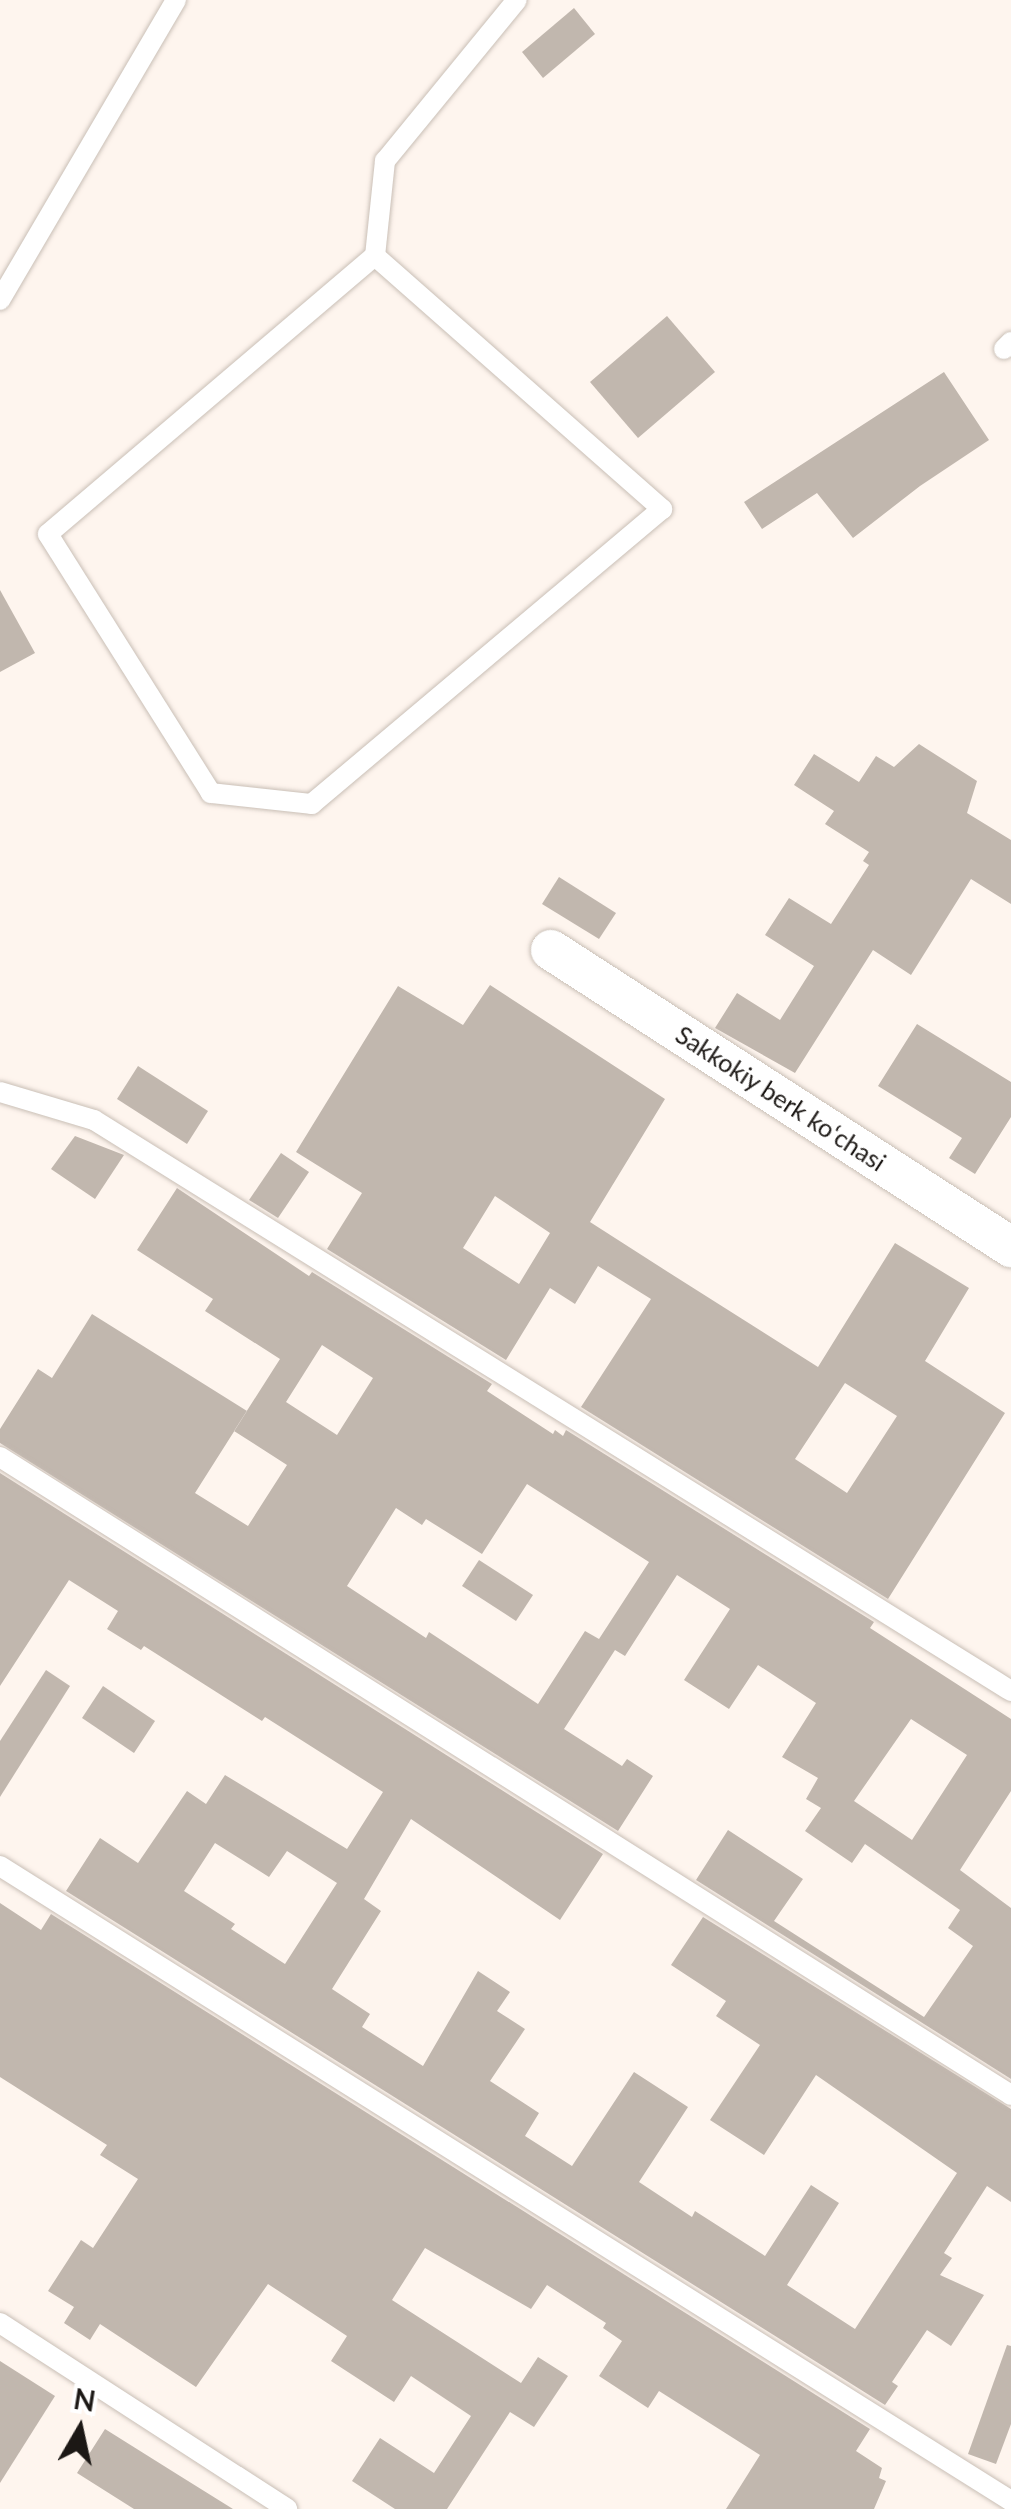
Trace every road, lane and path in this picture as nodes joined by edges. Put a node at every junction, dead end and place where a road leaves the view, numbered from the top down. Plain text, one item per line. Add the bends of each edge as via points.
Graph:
1 (176, 0) edge
2 (518, 0) edge
3 (375, 256) junction
4 (0, 300) edge
5 (551, 950) dead end
6 (0, 1092) edge
7 (1011, 1247) edge
8 (0, 1458) edge
9 (1011, 1691) edge
10 (0, 1866) edge
11 (1011, 2095) edge
12 (0, 2323) edge
13 (1011, 2500) edge
14 (287, 2509) edge

1 - 4 lane
2 - 3 lane via 385,161
3 - 3 lane via 48,534 211,793 312,804 662,510
5 - 7 street, Sakkokiy berk koʻchasi
6 - 9 lane via 94,1120
8 - 11 lane
10 - 13 lane
12 - 14 lane

